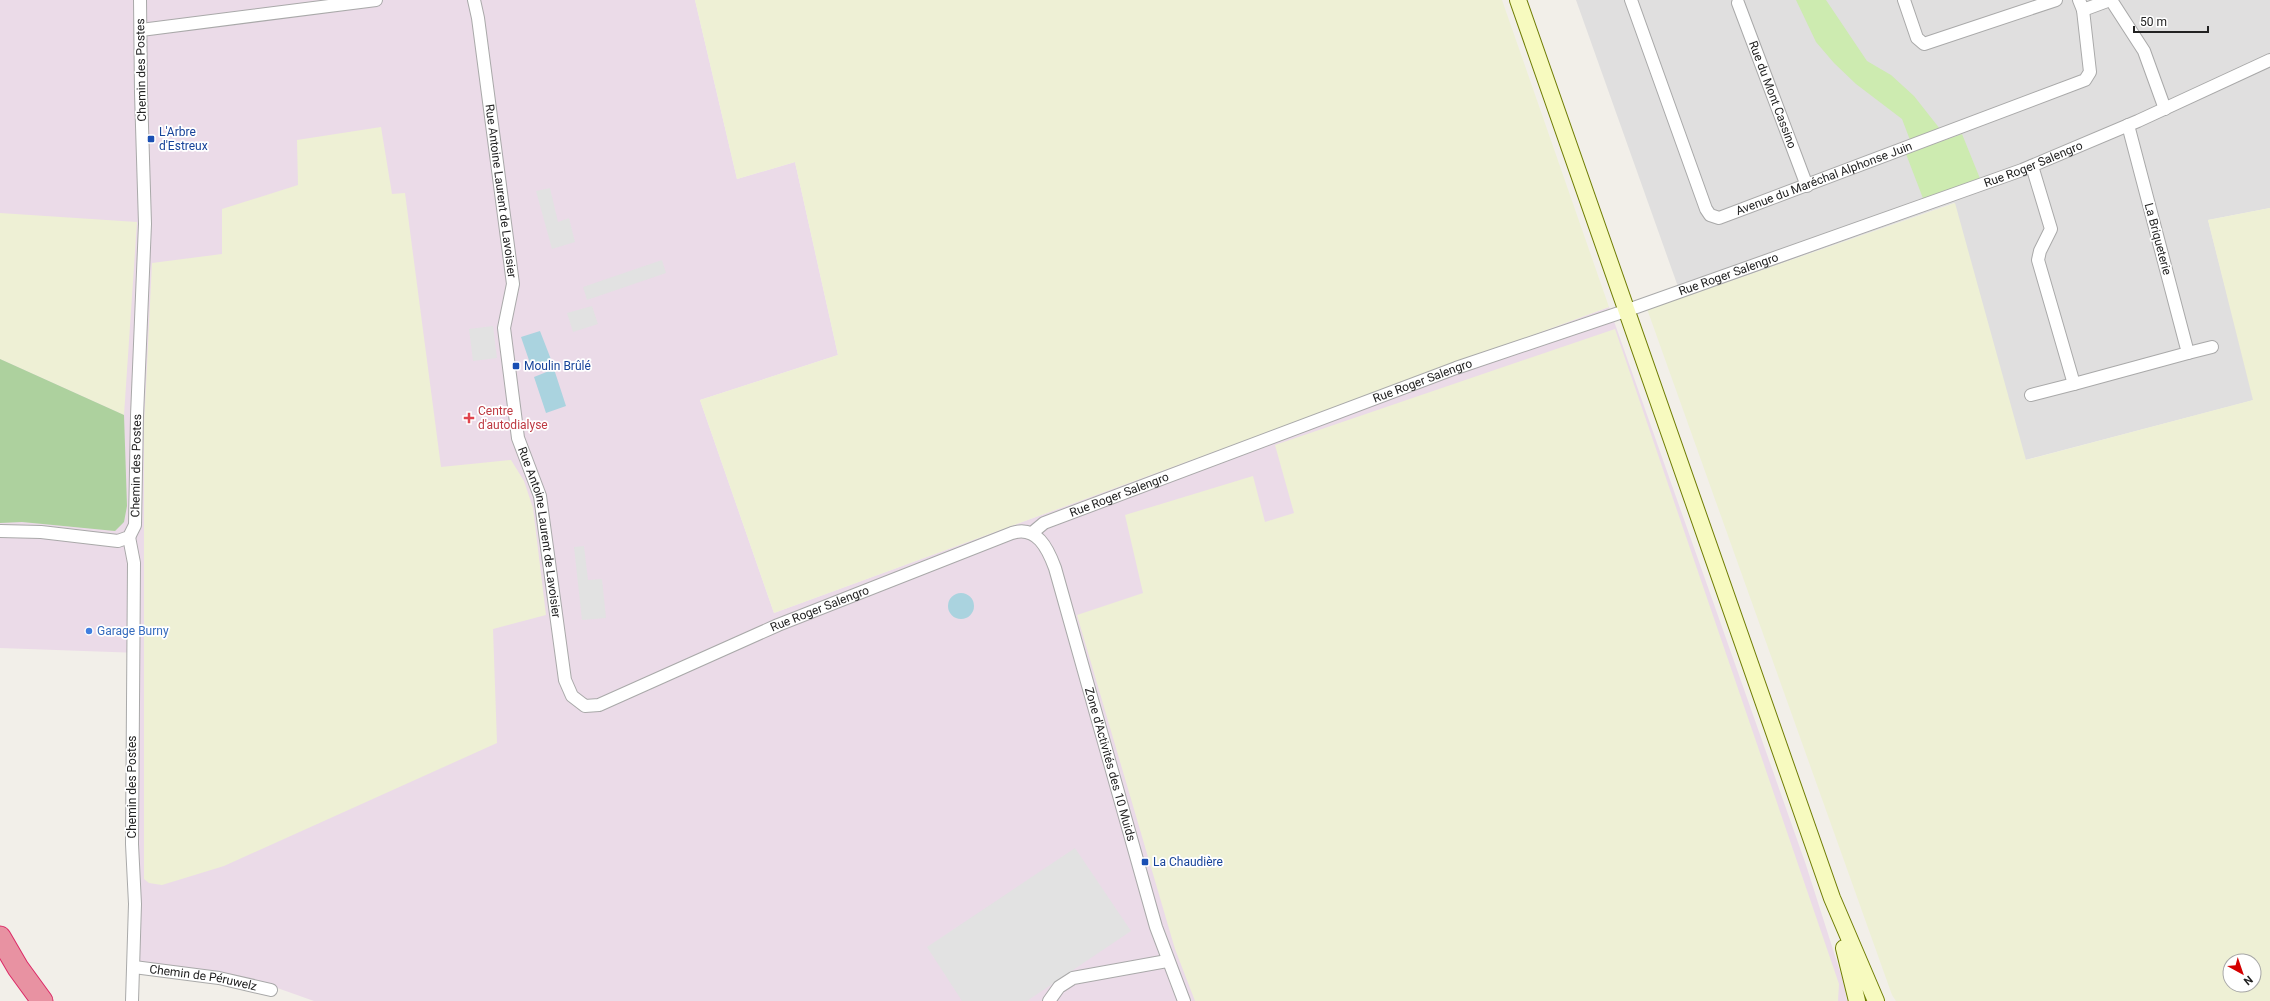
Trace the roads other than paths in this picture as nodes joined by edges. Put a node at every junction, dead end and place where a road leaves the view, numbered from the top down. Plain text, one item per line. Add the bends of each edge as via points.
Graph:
1 (140, 0) edge
2 (376, 0) edge
3 (474, 0) edge
4 (1518, 0) edge
5 (1632, 0) edge
6 (1904, 0) edge
7 (2056, 0) edge
8 (2111, 0) edge
9 (1741, 1) edge
10 (316, 4) edge
11 (2081, 5) edge
12 (141, 30) junction
13 (2270, 60) edge
14 (2165, 108) junction
15 (2128, 125) junction
16 (2032, 166) junction
17 (1807, 186) junction
18 (1628, 310) junction
19 (2212, 347) dead end
20 (2188, 353) junction
21 (2074, 384) junction
22 (2031, 395) dead end
23 (0, 531) edge
24 (1032, 533) junction
25 (129, 536) junction
26 (582, 705) joint
27 (1832, 898) junction
28 (0, 937) edge
29 (1168, 961) junction
30 (134, 967) junction
31 (271, 990) dead end
32 (42, 1001) edge
33 (132, 1001) edge
34 (1049, 1001) edge
35 (1184, 1001) edge
36 (1857, 1001) edge
37 (1876, 1001) edge

1 - 12 street, Chemin des Postes
2 - 10 street
3 - 26 street, Rue Antoine Laurent de Lavoisier via 513,284 504,328 518,438 540,496 566,685 572,696
4 - 18 main road
5 - 17 street, Avenue du Maréchal Alphonse Juin via 1710,215 1716,218 1723,217
6 - 7 street via 1917,38 1924,44
8 - 11 street
8 - 14 street via 2144,51
9 - 17 street, Rue du Mont Cassino
10 - 12 street
11 - 17 street, Avenue du Maréchal Alphonse Juin via 2090,72 2085,80
12 - 25 street, Chemin des Postes via 145,224 137,409 136,516 133,531
13 - 14 street, Rue Roger Salengro
14 - 15 street, Rue Roger Salengro
15 - 16 street, Rue Roger Salengro
15 - 20 street, La Briqueterie
16 - 18 street, Rue Roger Salengro
16 - 21 street via 2050,229 2038,253 2038,260
18 - 24 street, Rue Roger Salengro via 1463,365 1309,422 1044,523
18 - 27 main road
19 - 20 street
20 - 21 street
21 - 22 street
23 - 25 street via 41,532 109,541 118,541
24 - 26 street, Rue Roger Salengro via 1016,532 934,563 757,634 610,700 594,706
24 - 29 street, Zone d'Activités des 10 Muids via 1046,547 1055,568 1156,927
25 - 30 street, Chemin des Postes via 134,563
27 - 36 main road
27 - 37 main road
28 - 32 highway
29 - 34 street via 1073,978 1059,987
29 - 35 street, Zone d'Activités des 10 Muids
30 - 31 street, Chemin de Péruwelz via 218,978
30 - 33 street, Chemin des Postes

